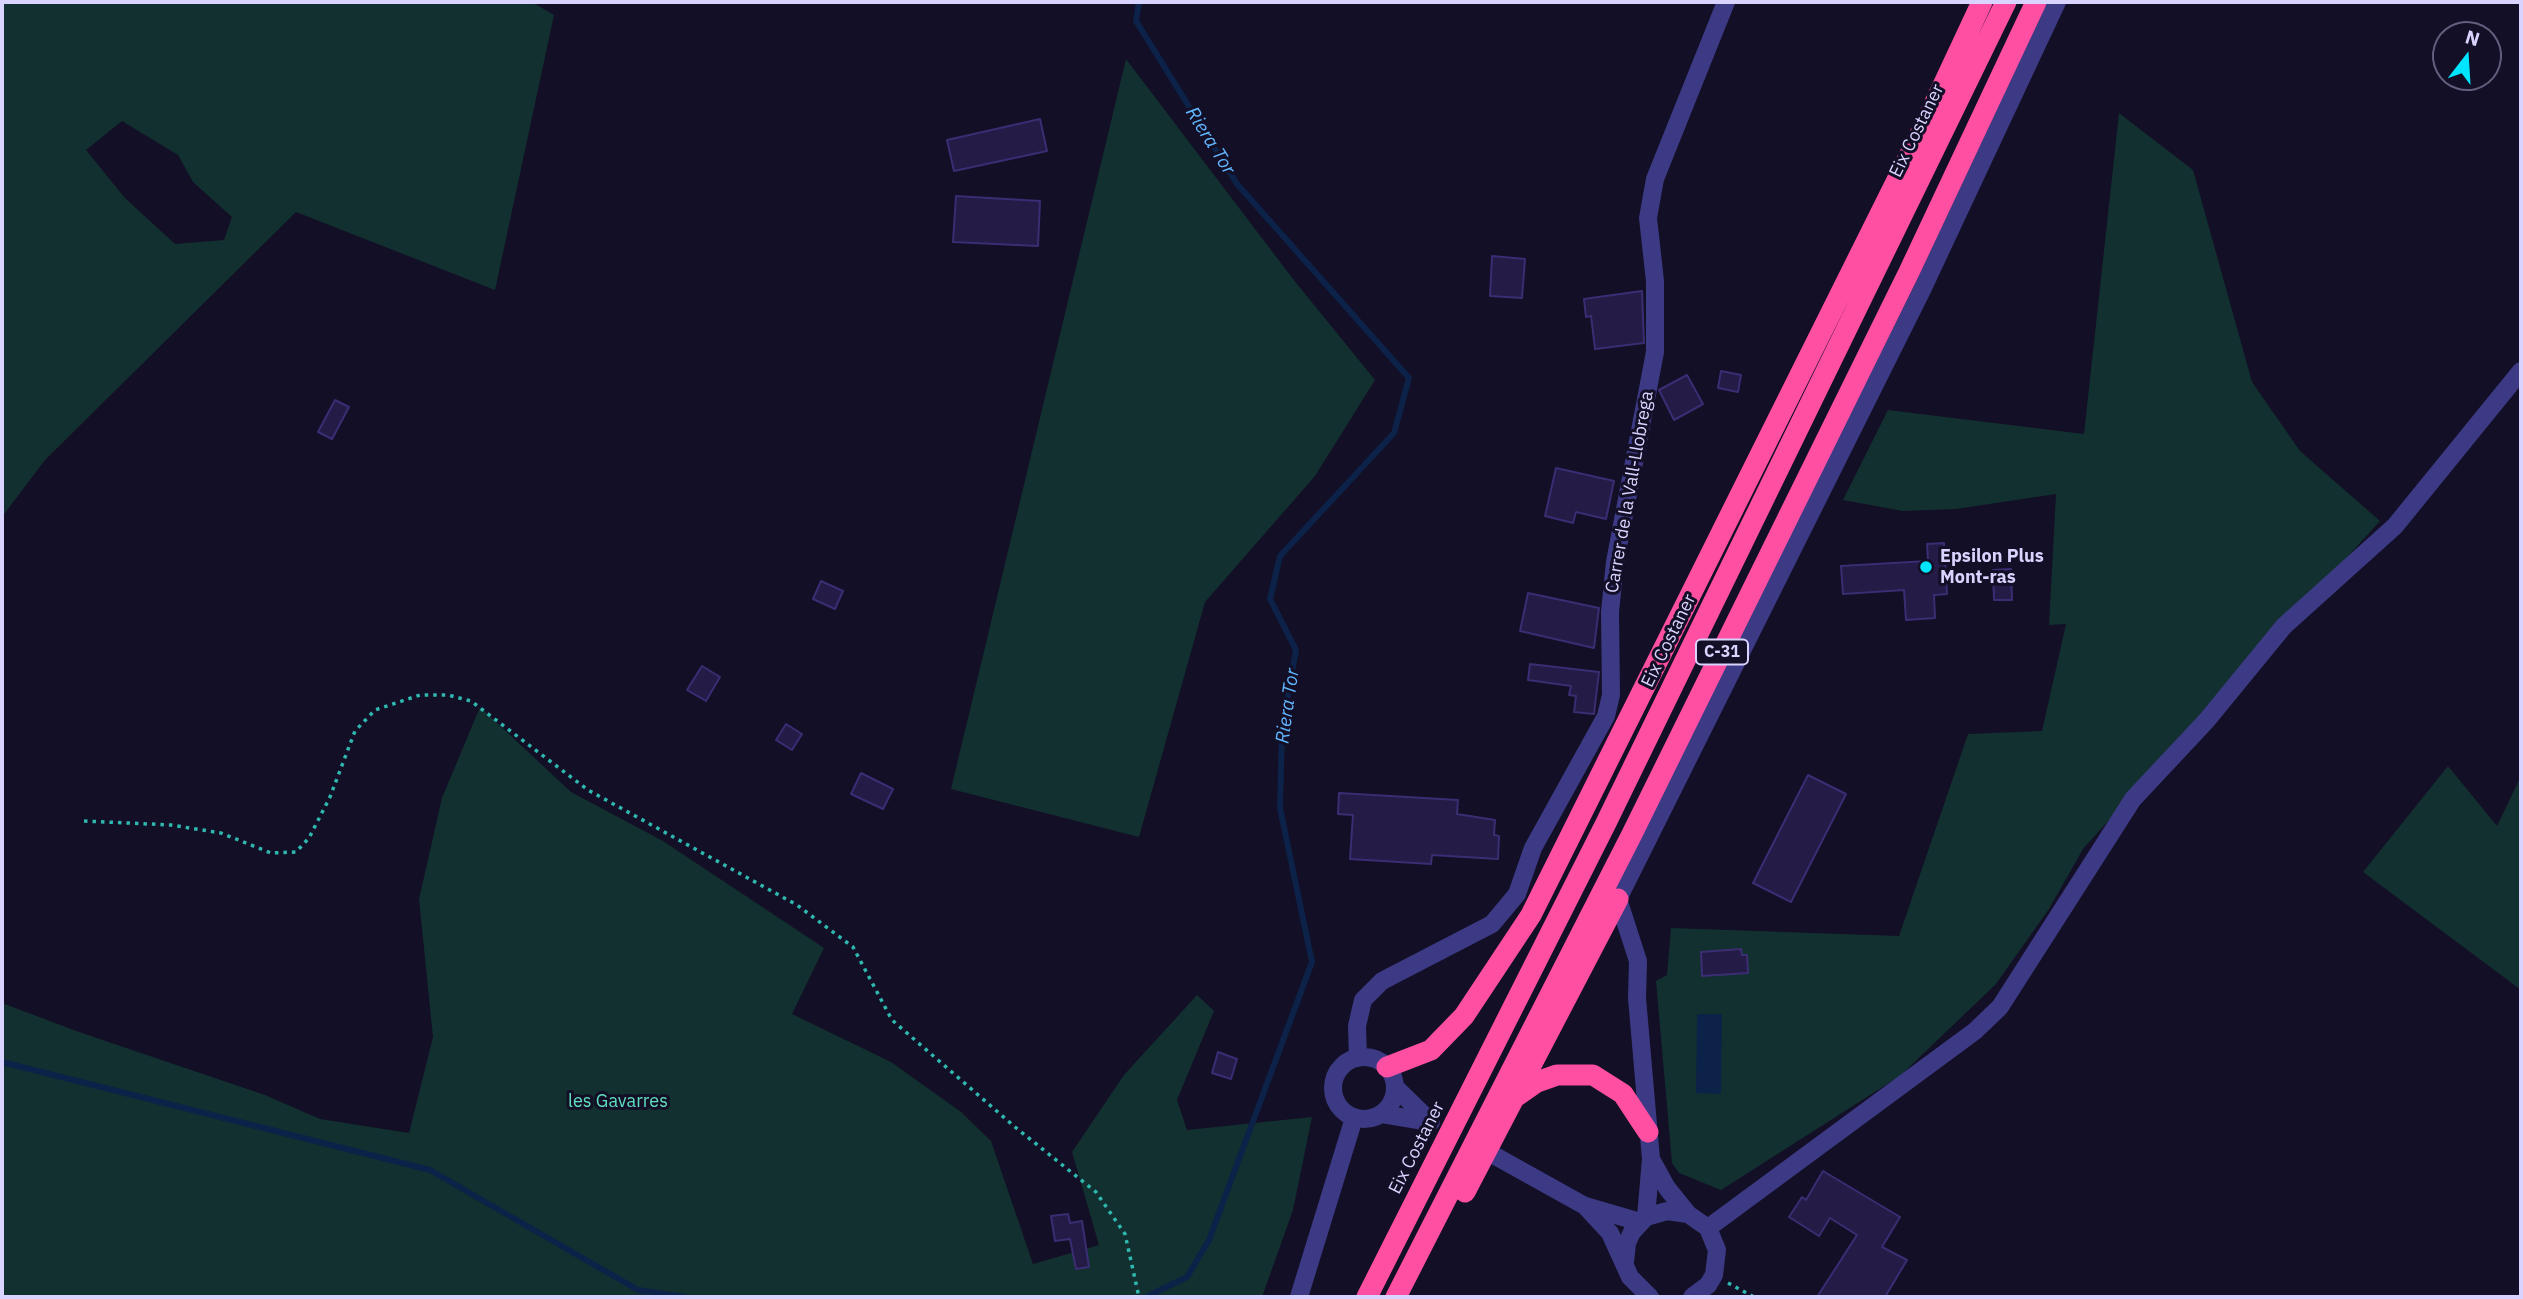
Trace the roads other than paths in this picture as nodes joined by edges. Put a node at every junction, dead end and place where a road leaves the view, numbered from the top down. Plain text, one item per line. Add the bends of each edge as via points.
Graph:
1 (1726, 2) edge
2 (1982, 2) edge
3 (2006, 2) edge
4 (2036, 2) edge
5 (2057, 2) edge
6 (2521, 371) edge
7 (1618, 899) junction
8 (1359, 1058) junction
9 (1387, 1067) junction
10 (1395, 1087) junction
11 (1516, 1097) junction
12 (1382, 1114) junction
13 (1354, 1118) junction
14 (1648, 1132) junction
15 (1497, 1157) dead end
16 (1651, 1159) junction
17 (1585, 1206) junction
18 (1688, 1214) junction
19 (1643, 1220) junction
20 (1708, 1228) junction
21 (1625, 1262) junction
22 (1300, 1297) edge
23 (1367, 1297) edge
24 (1396, 1297) edge
25 (1405, 1297) edge
26 (1650, 1297) edge
27 (1692, 1297) edge

1 - 8 street, Carrer de la Vall-Llobrega via 1655,179 1648,218 1655,352 1615,562 1611,695 1606,716 1533,848 1517,894 1492,924 1382,981 1363,1000 1357,1026
2 - 9 highway via 1531,915 1464,1016 1431,1050
3 - 23 highway, Eix Costaner / C-31 via 1605,825
4 - 24 highway, C-31 via 1651,797
5 - 7 street via 1916,302
6 - 20 street via 2395,526 2284,626 2207,720 2133,799 2000,1007 1975,1031
7 - 11 highway
7 - 14 street via 1638,961
8 - 9 street via 1378,1060
8 - 13 street via 1340,1068 1333,1087 1337,1104
9 - 10 street
10 - 12 street
10 - 12 street via 1431,1122
11 - 14 highway via 1557,1075 1593,1075 1623,1094
11 - 25 highway
12 - 13 street via 1372,1119
13 - 22 street
14 - 16 street
15 - 17 street
16 - 18 street
16 - 19 street
17 - 19 street
17 - 21 street via 1610,1233
18 - 19 street via 1667,1211
18 - 20 street
19 - 21 street via 1627,1243
20 - 27 street via 1717,1251 1714,1275
21 - 26 street via 1630,1277

